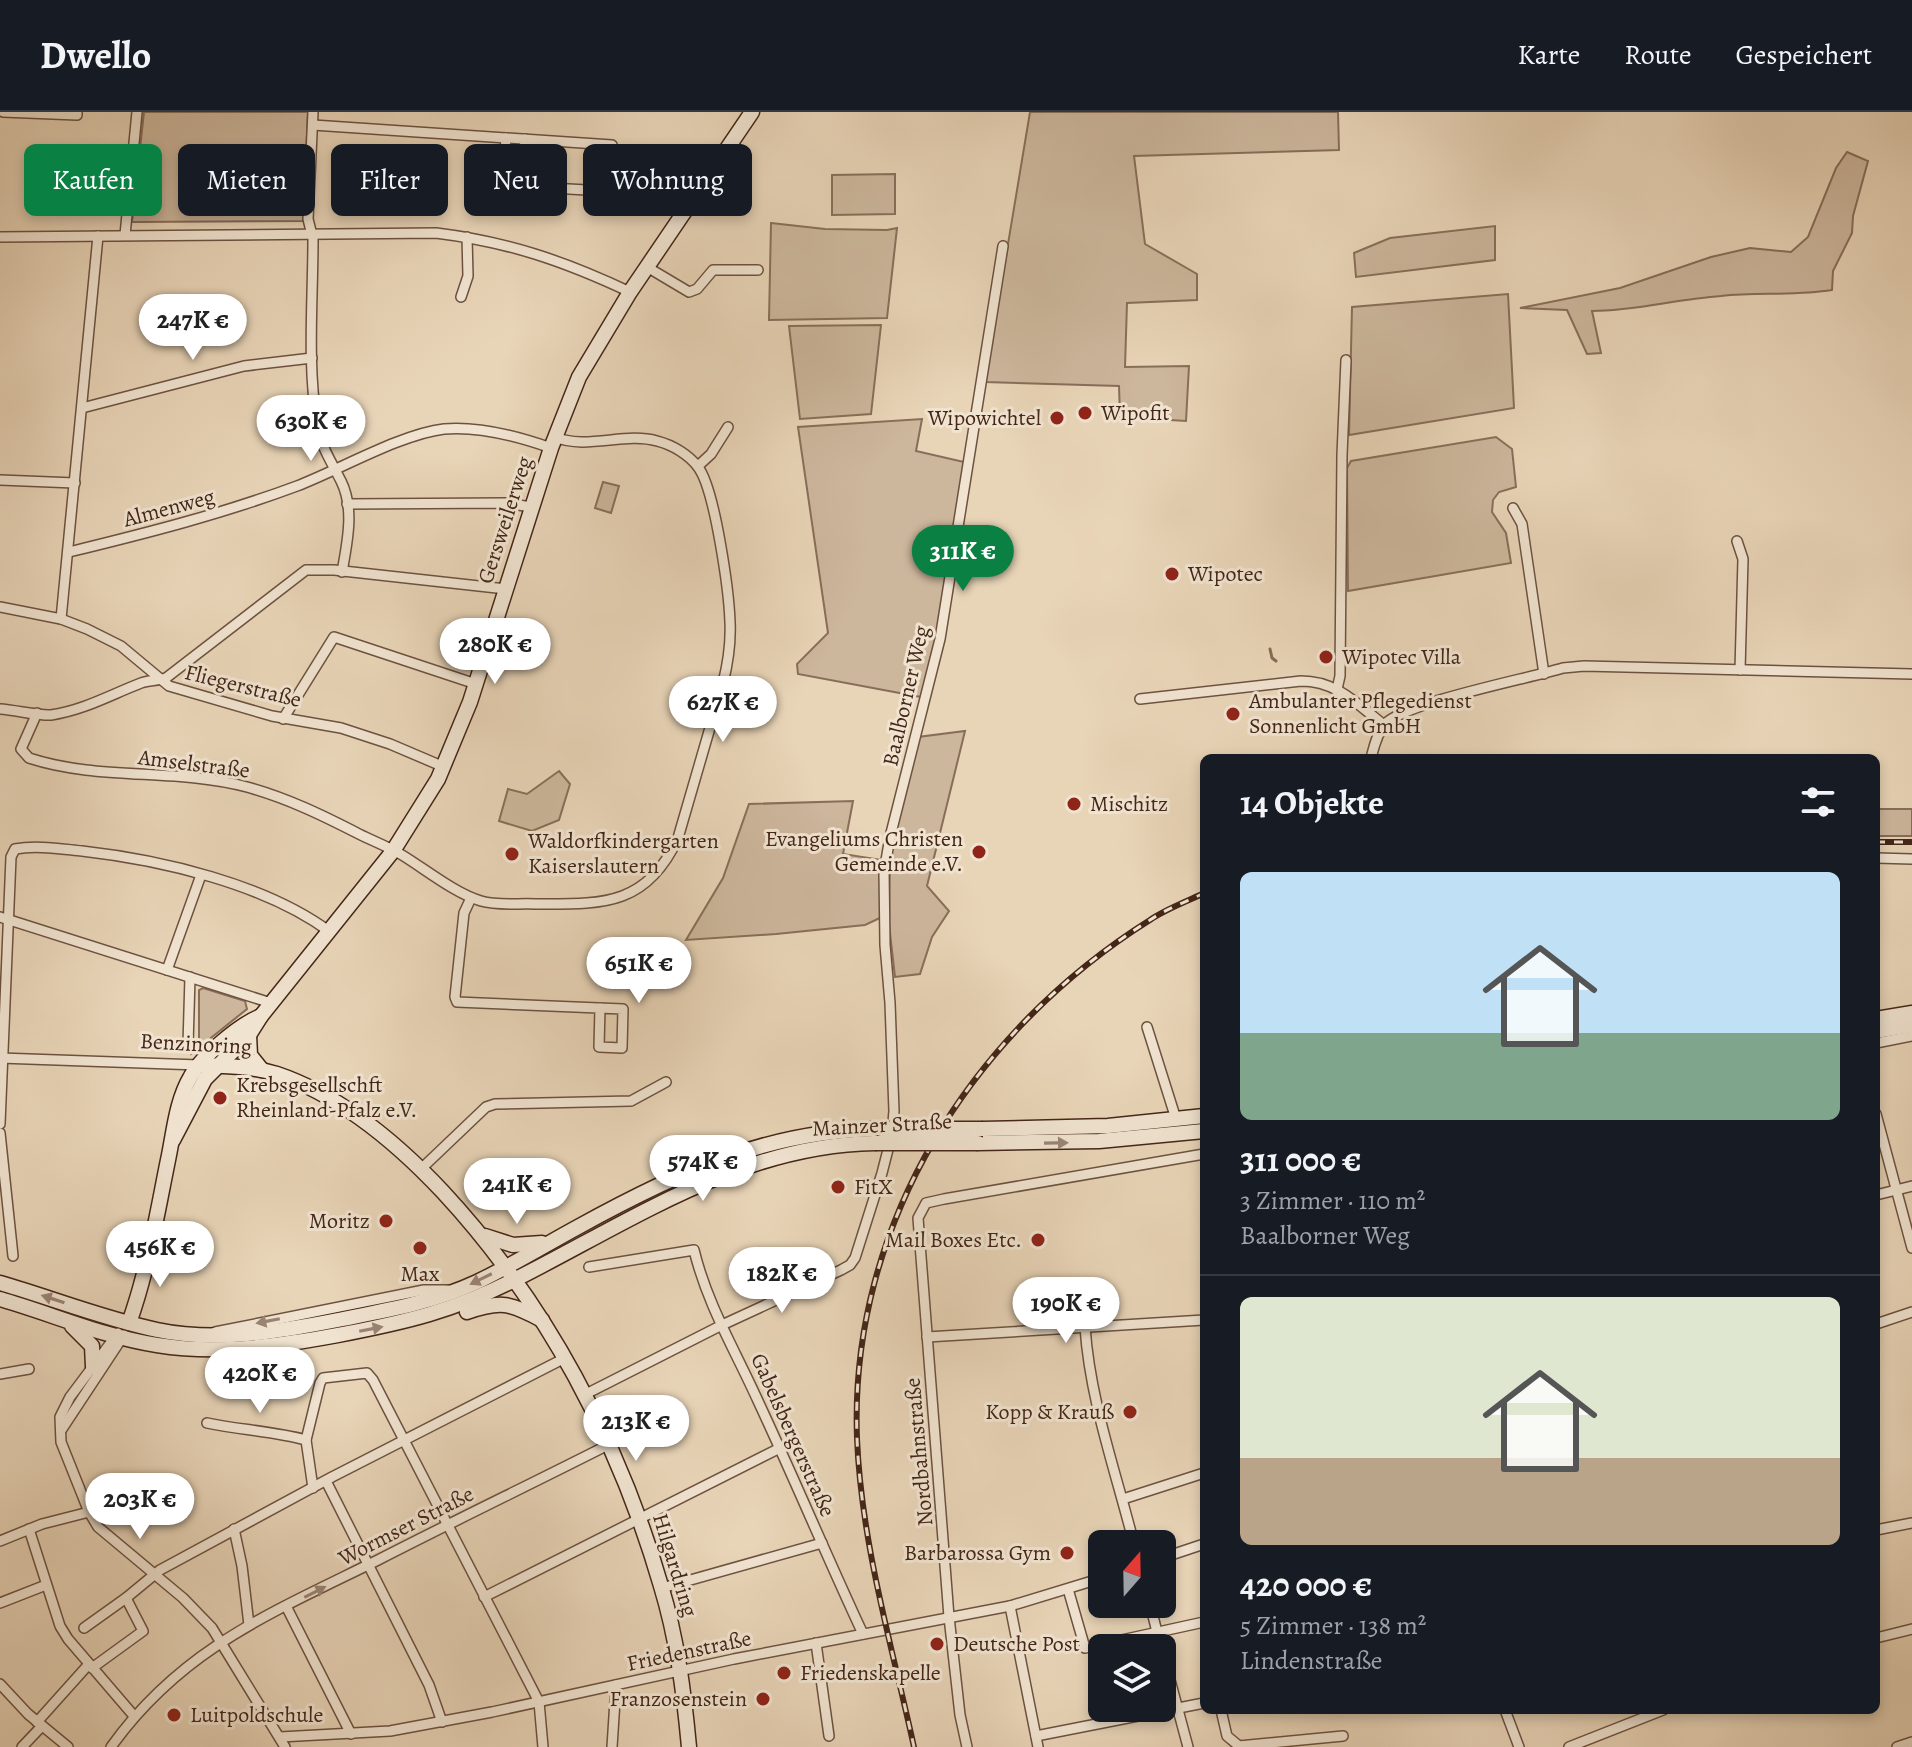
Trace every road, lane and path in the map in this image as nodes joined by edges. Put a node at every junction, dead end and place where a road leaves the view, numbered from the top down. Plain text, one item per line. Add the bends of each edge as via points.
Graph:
1 (3, 112) edge
2 (77, 112) edge
3 (137, 112) edge
4 (313, 112) edge
5 (750, 115) edge
6 (313, 125) junction
7 (506, 138) junction
8 (525, 139) junction
9 (506, 144) edge
10 (525, 144) edge
11 (598, 144) edge
12 (311, 233) junction
13 (125, 235) junction
14 (98, 236) junction
15 (0, 237) edge
16 (467, 237) junction
17 (1003, 246) dead end
18 (647, 267) junction
19 (758, 270) dead end
20 (630, 292) junction
21 (461, 297) dead end
22 (312, 358) junction
23 (1346, 360) dead end
24 (82, 408) junction
25 (728, 427) dead end
26 (552, 443) junction
27 (698, 466) junction
28 (335, 471) junction
29 (0, 480) edge
30 (75, 483) junction
31 (347, 504) junction
32 (531, 507) junction
33 (1513, 508) dead end
34 (1737, 541) dead end
35 (69, 552) junction
36 (342, 572) junction
37 (506, 589) junction
38 (0, 607) edge
39 (61, 619) junction
40 (1740, 670) junction
41 (1544, 674) junction
42 (1912, 674) edge
43 (160, 680) junction
44 (476, 684) junction
45 (1337, 689) junction
46 (1140, 699) dead end
47 (0, 709) edge
48 (37, 713) junction
49 (283, 719) junction
50 (1384, 725) junction
51 (1372, 754) edge
52 (444, 767) junction
53 (393, 851) junction
54 (1880, 858) edge
55 (1912, 859) edge
56 (201, 875) junction
57 (471, 898) junction
58 (5, 918) edge
59 (330, 932) junction
60 (167, 970) junction
61 (190, 977) junction
62 (2, 984) edge
63 (271, 1003) junction
64 (600, 1008) junction
65 (1912, 1013) edge
66 (261, 1016) junction
67 (1880, 1018) edge
68 (1912, 1025) edge
69 (1147, 1027) dead end
70 (1880, 1030) edge
71 (249, 1035) junction
72 (1912, 1036) edge
73 (1880, 1042) edge
74 (188, 1045) dead end
75 (2, 1058) edge
76 (199, 1065) junction
77 (219, 1066) junction
78 (262, 1070) junction
79 (666, 1082) dead end
80 (1200, 1116) edge
81 (1176, 1119) junction
82 (0, 1124) edge
83 (1880, 1129) edge
84 (1200, 1131) edge
85 (0, 1133) edge
86 (878, 1136) junction
87 (980, 1136) junction
88 (173, 1140) junction
89 (1200, 1155) edge
90 (421, 1169) junction
91 (1912, 1186) edge
92 (1896, 1190) junction
93 (1880, 1194) edge
94 (4, 1209) edge
95 (479, 1233) junction
96 (551, 1242) junction
97 (1912, 1248) edge
98 (13, 1256) dead end
99 (506, 1266) junction
100 (589, 1267) dead end
101 (516, 1280) junction
102 (0, 1283) edge
103 (0, 1299) edge
104 (1912, 1312) edge
105 (63, 1318) junction
106 (1200, 1320) edge
107 (412, 1321) junction
108 (544, 1321) junction
109 (129, 1323) junction
110 (1880, 1323) edge
111 (722, 1325) junction
112 (1085, 1327) junction
113 (119, 1336) junction
114 (927, 1337) junction
115 (565, 1358) junction
116 (93, 1367) junction
117 (29, 1369) dead end
118 (0, 1374) edge
119 (584, 1395) junction
120 (207, 1423) dead end
121 (60, 1432) junction
122 (306, 1440) junction
123 (404, 1441) junction
124 (608, 1445) junction
125 (780, 1448) junction
126 (1200, 1474) edge
127 (326, 1481) junction
128 (313, 1488) junction
129 (1123, 1499) junction
130 (89, 1512) junction
131 (639, 1518) junction
132 (1912, 1523) edge
133 (447, 1525) junction
134 (29, 1529) junction
135 (234, 1529) junction
136 (1880, 1529) edge
137 (1131, 1530) edge
138 (0, 1541) edge
139 (822, 1543) junction
140 (1200, 1545) edge
141 (1176, 1553) edge
142 (369, 1564) junction
143 (154, 1573) junction
144 (1088, 1583) edge
145 (46, 1585) junction
146 (662, 1588) junction
147 (1068, 1589) junction
148 (484, 1597) junction
149 (126, 1598) junction
150 (0, 1603) edge
151 (286, 1606) junction
152 (1010, 1606) junction
153 (949, 1617) junction
154 (1154, 1618) edge
155 (1200, 1623) edge
156 (249, 1625) junction
157 (84, 1628) dead end
158 (1912, 1629) edge
159 (1157, 1632) junction
160 (863, 1634) junction
161 (1880, 1637) edge
162 (221, 1641) junction
163 (816, 1643) junction
164 (90, 1666) junction
165 (681, 1671) junction
166 (0, 1684) edge
167 (616, 1685) junction
168 (539, 1702) junction
169 (1176, 1702) edge
170 (1200, 1704) edge
171 (1178, 1709) junction
172 (1222, 1714) edge
173 (1507, 1714) edge
174 (1653, 1714) edge
175 (134, 1716) junction
176 (442, 1722) junction
177 (40, 1724) junction
178 (351, 1734) junction
179 (829, 1736) dead end
180 (1036, 1736) junction
181 (1343, 1736) dead end
182 (280, 1737) junction
183 (1912, 1742) edge
184 (22, 1747) edge
185 (68, 1747) edge
186 (111, 1747) edge
187 (285, 1747) edge
188 (543, 1747) edge
189 (612, 1747) edge
190 (689, 1747) edge
191 (967, 1747) edge
192 (1038, 1747) edge
193 (1188, 1747) edge
194 (1519, 1747) edge
195 (1569, 1747) edge
196 (1897, 1747) edge

1 - 2 street
3 - 13 street
4 - 6 street
5 - 18 street, Gersweilerweg
6 - 7 street
6 - 12 street
7 - 8 street
7 - 9 street
8 - 10 street
8 - 11 street
12 - 13 street
12 - 16 street
12 - 22 street
13 - 14 street
14 - 15 street
14 - 24 street
16 - 20 street via 536,253
16 - 21 street via 468,276
17 - 111 street, Baalborner Weg via 940,639 884,872 894,1111 886,1156 850,1265
18 - 19 street via 689,292 713,270
18 - 20 street, Gersweilerweg
20 - 26 street, Gersweilerweg via 579,377
22 - 24 street via 244,366
22 - 28 street via 317,425
23 - 45 street
24 - 30 street
25 - 27 street
26 - 27 street, Almenweg via 658,441
26 - 28 street, Almenweg via 442,429
26 - 32 street, Gersweilerweg
27 - 57 street via 713,503 730,619 729,648 671,854 642,886 608,902 488,903
28 - 31 street
28 - 35 street, Almenweg via 209,516
29 - 30 street
30 - 35 street
31 - 32 street
31 - 36 street
32 - 37 street, Gersweilerweg
33 - 41 street via 1522,524
34 - 40 street via 1743,559
35 - 39 street
36 - 37 street
36 - 43 street via 306,570
37 - 44 street, Gersweilerweg
38 - 39 street, Fliegerstraße
39 - 43 street, Fliegerstraße via 121,646
40 - 41 street via 1584,666
40 - 42 street
41 - 50 street via 1409,710
43 - 48 street via 81,708
43 - 49 street, Fliegerstraße
44 - 49 street via 334,637
44 - 52 street, Gersweilerweg
45 - 46 street via 1301,681
45 - 50 street
47 - 48 street
48 - 53 street, Amselstraße via 21,749 29,758 242,786 326,815
49 - 52 street, Fliegerstraße via 363,735
50 - 51 street
52 - 53 street, Gersweilerweg
53 - 57 street
53 - 59 street, Gersweilerweg
54 - 55 street
56 - 58 street via 107,854 15,849
56 - 59 street via 295,910
56 - 60 street
57 - 64 street via 464,913 457,1002
58 - 60 street
58 - 62 street
59 - 63 street, Gersweilerweg
60 - 61 street
61 - 63 street
61 - 74 street
62 - 75 street
63 - 66 street, Gersweilerweg
64 - 64 street via 599,1047 622,1048 623,1009
65 - 67 street
66 - 71 street, Gersweilerweg
66 - 76 street, Gersweilerweg
68 - 70 street
69 - 81 street
71 - 77 street, Gersweilerweg
71 - 78 street via 250,1055
72 - 73 street
75 - 76 street, Benzinoring
75 - 82 street
76 - 77 street, Benzinoring
76 - 88 street, Gersweilerweg via 181,1099
77 - 78 street, Benzinoring
77 - 88 street, Gersweilerweg via 198,1090
78 - 90 street, Benzinoring via 310,1088 358,1116
79 - 90 street via 631,1101 486,1107
80 - 81 street, Mainzer Straße
81 - 87 street, Mainzer Straße
83 - 92 street
87 -> 84 street, Mainzer Straße via 1074,1142
85 - 94 street
86 - 87 street, Mainzer Straße, bridge
86 - 96 street, Mainzer Straße via 822,1132 742,1150 666,1182
86 - 101 street, Mainzer Straße via 743,1167 647,1208
88 - 109 street, Gersweilerweg
89 - 114 street, Nordbahnstraße via 926,1203 918,1218
90 - 95 street, Benzinoring
91 - 92 street
92 - 93 street
92 - 97 street
94 - 98 street
95 - 96 street via 513,1245
95 - 99 street, Benzinoring
96 - 99 street, Mainzer Straße
99 - 101 street, Benzinoring
99 -> 109 street, Mainzer Straße via 410,1306 289,1329 207,1335
100 - 111 street, Gabelsbergerstraße via 694,1250
101 - 107 street, Mainzer Straße
101 - 108 street, Hilgardring
109 -> 102 street, Mainzer Straße
103 - 105 street, Mainzer Straße
104 - 110 street
105 - 113 street, Mainzer Straße
105 - 116 street via 92,1346
106 - 112 street
107 - 108 street via 441,1320 497,1303
113 -> 107 street, Mainzer Straße via 189,1349 246,1349
108 - 115 street, Hilgardring
109 - 113 street, Gersweilerweg
111 - 119 street, Baalborner Weg
111 - 125 street, Gabelsbergerstraße
112 - 114 street
112 - 129 street via 1093,1393
113 - 116 street
113 - 121 street
114 - 153 street, Nordbahnstraße
115 - 119 street, Hilgardring
115 - 123 street
116 - 121 street via 65,1405
117 - 118 street
119 - 124 street, Hilgardring
120 - 122 street
121 - 130 street
122 - 123 street via 323,1378 367,1373
122 - 128 street
123 - 127 street
123 - 133 street
124 - 131 street, Hilgardring
124 - 133 street, Wormser Straße
125 - 131 street
125 - 139 street, Gabelsbergerstraße
126 - 129 street
127 - 128 street
127 - 142 street
128 - 135 street
129 - 137 street
130 - 134 street
130 - 143 street via 98,1527
131 - 146 street, Hilgardring
131 - 148 street
132 - 136 street
133 - 142 street, Wormser Straße
133 - 148 street
134 - 138 street
134 - 145 street
135 - 143 street
135 - 156 street
139 - 146 street
139 - 160 street, Gabelsbergerstraße
140 - 141 street
151 -> 142 street, Wormser Straße
142 - 176 street
143 - 149 street
143 - 162 street
144 - 147 street, Friedenstraße
145 - 150 street
145 - 164 street via 60,1626
146 - 165 street, Hilgardring
147 - 152 street, Friedenstraße
147 - 159 street via 1085,1648
148 - 168 street
149 - 157 street
149 - 164 street via 143,1631
151 - 156 street, Wormser Straße
151 - 178 street
152 - 153 street, Friedenstraße
152 - 180 street
153 - 160 street, Friedenstraße
153 - 191 street, Nordbahnstraße
154 - 159 street
155 - 159 street
156 - 162 street, Wormser Straße
158 - 161 street
160 - 163 street, Friedenstraße
162 - 175 street, Wormser Straße via 174,1675
162 - 182 street
163 - 165 street, Friedenstraße
163 - 179 street
164 - 175 street
164 - 177 street
165 - 167 street, Friedenstraße
165 - 190 street, Hilgardring
166 - 177 street
167 - 168 street, Friedenstraße
167 - 189 street
168 - 176 street, Friedenstraße
168 - 188 street
169 - 171 street
170 - 171 street
171 - 180 street
171 - 193 street
172 - 181 street via 1227,1736 1239,1746
173 - 194 street
174 - 195 street
175 - 186 street, Wormser Straße
176 - 178 street, Friedenstraße
177 - 184 street
177 - 185 street
178 - 182 street, Friedenstraße
180 - 192 street
182 - 187 street
183 - 196 street

